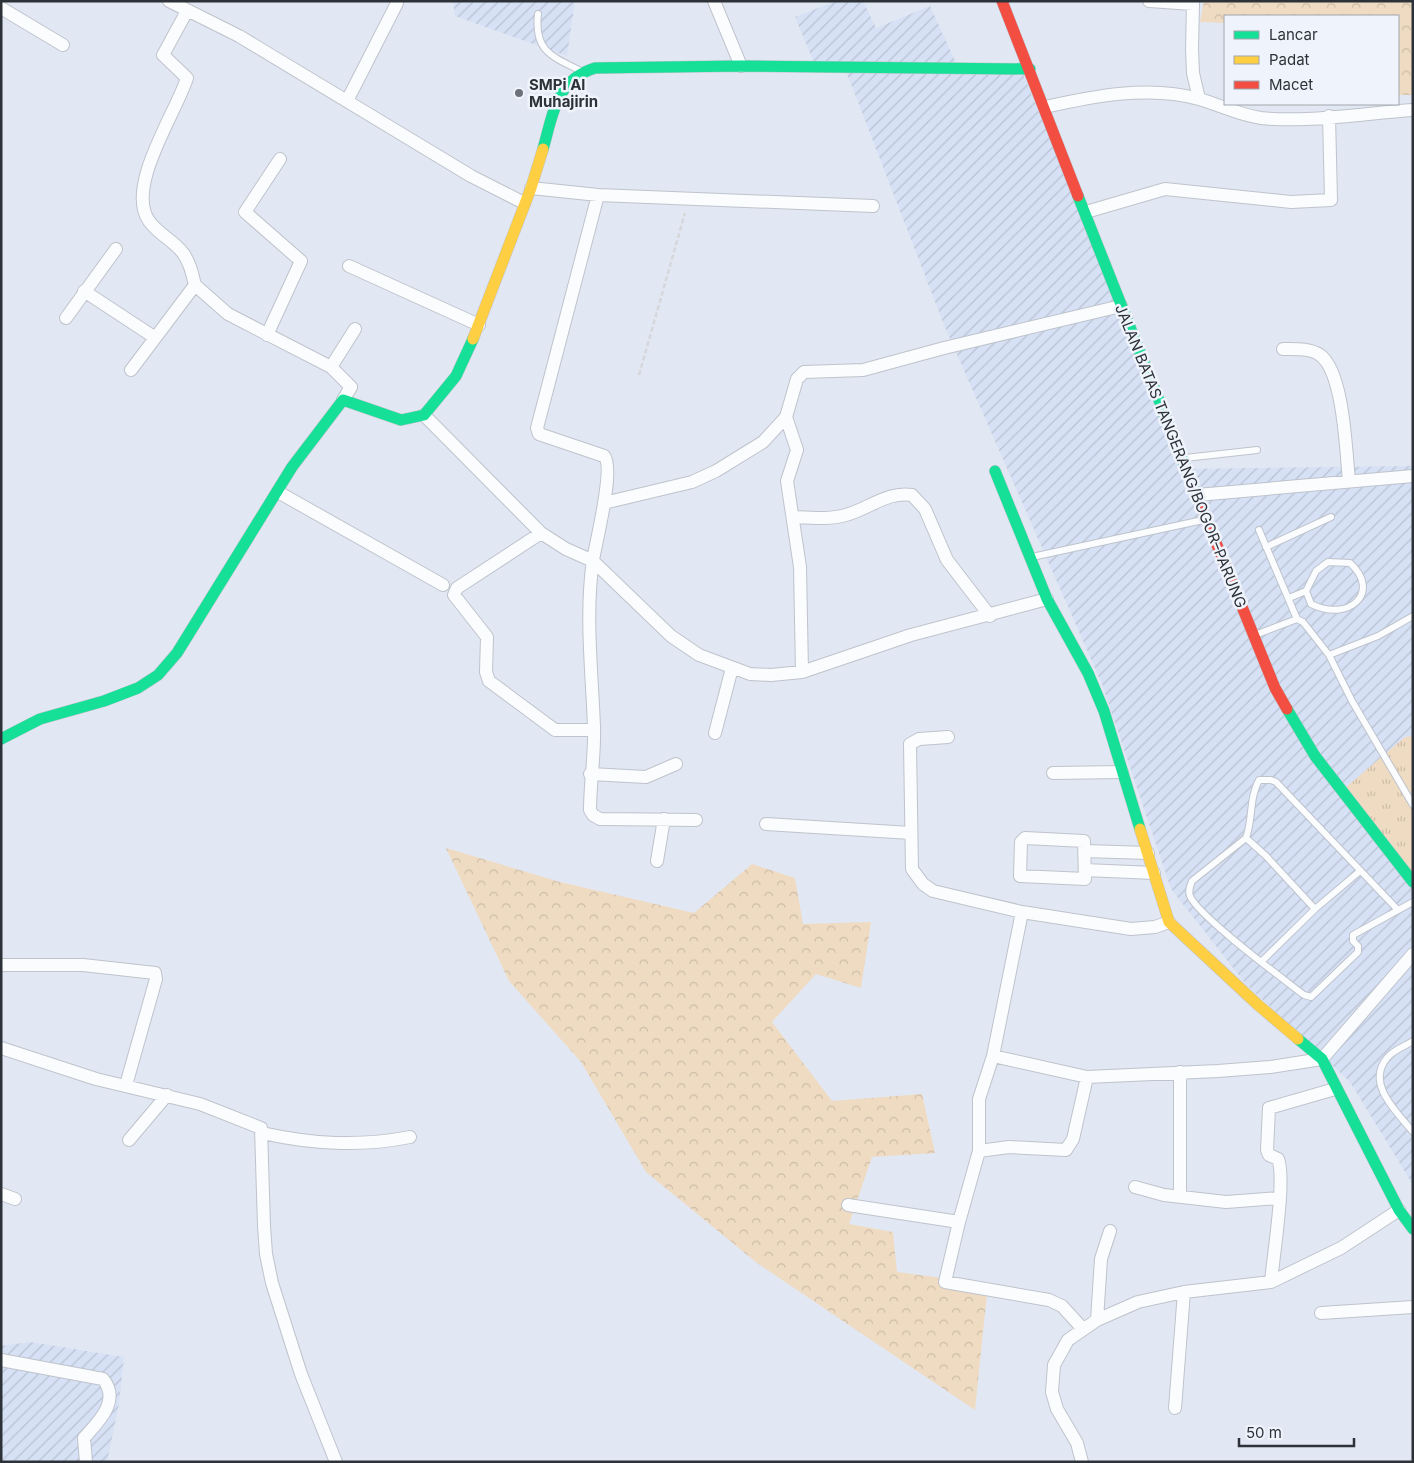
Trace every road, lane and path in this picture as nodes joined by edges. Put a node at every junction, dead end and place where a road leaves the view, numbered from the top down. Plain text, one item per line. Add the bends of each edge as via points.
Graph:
1 (169, 1) edge
2 (714, 1) edge
3 (1002, 1) edge
4 (1149, 1) edge
5 (397, 3) dead end
6 (1, 8) edge
7 (187, 11) junction
8 (538, 14) dead end
9 (63, 45) dead end
10 (741, 66) junction
11 (1030, 69) junction
12 (582, 72) junction
13 (1199, 99) junction
14 (347, 101) junction
15 (1045, 107) junction
16 (1413, 110) edge
17 (1330, 116) junction
18 (280, 159) dead end
19 (531, 188) junction
20 (598, 195) junction
21 (689, 199) junction
22 (524, 203) junction
23 (873, 206) dead end
24 (1086, 212) junction
25 (116, 249) dead end
26 (349, 266) dead end
27 (195, 285) junction
28 (84, 292) junction
29 (1121, 306) junction
30 (66, 318) dead end
31 (479, 325) junction
32 (355, 329) dead end
33 (267, 335) junction
34 (154, 337) junction
35 (1283, 349) dead end
36 (331, 367) junction
37 (131, 370) dead end
38 (639, 375) dead end
39 (343, 400) junction
40 (424, 415) junction
41 (786, 417) junction
42 (1256, 450) dead end
43 (1181, 458) junction
44 (995, 471) dead end
45 (1413, 476) edge
46 (1349, 481) junction
47 (278, 492) junction
48 (1197, 495) junction
49 (604, 503) junction
50 (794, 517) junction
51 (1331, 517) dead end
52 (1207, 519) junction
53 (1259, 530) dead end
54 (541, 533) junction
55 (1266, 548) junction
56 (1030, 557) junction
57 (593, 561) junction
58 (443, 585) dead end
59 (1306, 591) junction
60 (1289, 598) junction
61 (1047, 599) junction
62 (990, 616) junction
63 (1413, 616) edge
64 (1297, 619) junction
65 (1254, 635) junction
66 (1329, 655) junction
67 (732, 668) junction
68 (802, 672) junction
69 (594, 730) junction
70 (715, 733) dead end
71 (948, 737) dead end
72 (1, 739) edge
73 (676, 764) dead end
74 (1122, 772) junction
75 (1054, 773) dead end
76 (590, 774) junction
77 (1413, 805) edge
78 (664, 818) junction
79 (696, 820) dead end
80 (766, 824) dead end
81 (911, 832) junction
82 (1246, 838) junction
83 (1085, 851) junction
84 (1148, 854) junction
85 (657, 861) dead end
86 (1085, 870) junction
87 (1360, 871) junction
88 (1154, 873) junction
89 (1413, 882) edge
90 (1413, 902) edge
91 (1315, 909) junction
92 (1398, 910) junction
93 (1022, 912) junction
94 (1169, 922) junction
95 (1413, 954) edge
96 (1261, 962) junction
97 (1, 965) edge
98 (1413, 1041) edge
99 (1, 1048) edge
100 (993, 1056) junction
101 (1322, 1059) junction
102 (1180, 1072) junction
103 (1087, 1077) junction
104 (126, 1085) junction
105 (1335, 1089) junction
106 (167, 1095) junction
107 (1413, 1132) edge
108 (262, 1133) junction
109 (410, 1137) dead end
110 (129, 1140) dead end
111 (979, 1150) junction
112 (1135, 1187) dead end
113 (1, 1194) edge
114 (1180, 1196) junction
115 (1279, 1198) junction
116 (15, 1199) dead end
117 (848, 1205) dead end
118 (1399, 1210) junction
119 (959, 1222) junction
120 (1413, 1229) edge
121 (1110, 1231) dead end
122 (1271, 1282) junction
123 (1184, 1292) junction
124 (1413, 1307) edge
125 (1321, 1314) dead end
126 (1097, 1320) junction
127 (1083, 1329) junction
128 (1, 1360) edge
129 (1175, 1408) dead end
130 (86, 1462) edge
131 (336, 1462) edge
132 (1082, 1462) edge

1 - 7 street
2 - 10 street
3 - 11 street, JALAN BATAS TANGERANG/BOGOR–PARUNG
4 - 13 street via 1193,4 1193,74
5 - 14 street
6 - 9 street
7 - 14 street via 239,36
7 - 27 street via 163,55 187,78 149,162 142,207 149,221 182,252 190,265
8 - 12 lane via 538,40 544,50
10 - 11 street
10 - 12 street via 595,68
11 - 15 street, JALAN BATAS TANGERANG/BOGOR–PARUNG
12 - 19 street via 559,96
13 - 15 street via 1148,93 1111,94
13 - 17 street via 1262,118
14 - 22 street via 471,176
15 - 24 street, JALAN BATAS TANGERANG/BOGOR–PARUNG
16 - 17 street
17 - 24 street via 1331,200 1291,202 1165,190
18 - 33 street via 245,212 301,261
19 - 20 street
19 - 22 street
20 - 21 street
20 - 49 street via 537,428 539,434 607,459
21 - 23 street
21 - 38 path
22 - 31 street
24 - 29 street, JALAN BATAS TANGERANG/BOGOR–PARUNG
25 - 28 street
26 - 31 street
27 - 33 street via 228,314
27 - 34 street
28 - 30 street
28 - 34 street
29 - 41 street via 863,370 804,372 797,380
29 - 43 street, JALAN BATAS TANGERANG/BOGOR–PARUNG
31 - 40 street via 456,376
32 - 36 street
33 - 36 street
34 - 37 street
35 - 46 street via 1314,352 1327,363 1342,408
36 - 39 street via 351,387
39 - 40 street via 401,420
39 - 47 street via 315,434
40 - 54 street
41 - 49 street via 763,442 716,471 692,482
41 - 50 street via 797,450 788,481
42 - 43 lane
43 - 48 street, JALAN BATAS TANGERANG/BOGOR–PARUNG
44 - 56 street
45 - 46 street
46 - 48 street
47 - 58 street
47 - 72 street via 158,675 138,688 40,719
48 - 52 street, JALAN BATAS TANGERANG/BOGOR–PARUNG
49 - 57 street
50 - 62 street via 834,518 902,493 912,495 925,510 947,560
50 - 68 street via 800,567
51 - 55 lane
52 - 56 lane
52 - 65 street, JALAN BATAS TANGERANG/BOGOR–PARUNG
53 - 55 lane
54 - 57 street
54 - 69 street via 457,588 454,595 488,637 486,672 489,681 555,730
55 - 60 lane
56 - 61 street
57 - 67 street via 671,636 699,655
57 - 69 street via 589,612
59 - 59 lane via 1316,572 1328,562 1350,563 1362,579 1362,591 1357,601 1335,612 1311,604
59 - 60 lane
60 - 64 lane
61 - 62 street
61 - 74 street via 1088,674 1104,711
62 - 68 street via 911,636
63 - 66 lane via 1378,636
64 - 65 lane
64 - 66 lane
65 - 89 street, JALAN BATAS TANGERANG/BOGOR–PARUNG via 1291,719 1315,756
66 - 77 lane
67 - 68 street via 750,674
67 - 70 street
69 - 76 street
71 - 81 street via 911,742
73 - 76 street via 646,777
74 - 75 street
74 - 84 street
76 - 78 street via 590,810 593,816
78 - 79 street
78 - 85 street
80 - 81 street
81 - 93 street via 912,869 928,887 943,894
82 - 87 lane via 1254,788 1259,780 1271,780
82 - 91 lane
82 - 96 lane via 1192,881 1189,893 1196,906
83 - 84 street
83 - 86 street
83 - 86 street via 1083,841 1023,839 1019,874 1022,877 1085,879
84 - 88 street
86 - 88 street
87 - 91 lane
87 - 92 lane
88 - 94 street
90 - 92 lane
91 - 96 lane
92 - 96 lane via 1353,935 1358,952 1311,997
93 - 94 street via 1131,929
93 - 100 street
94 - 101 street
95 - 101 street
97 - 104 street via 83,965 155,973
98 - 107 lane via 1387,1058 1380,1072 1381,1092
99 - 104 street via 96,1079
100 - 103 street
100 - 111 street via 979,1098
101 - 102 street via 1270,1067
101 - 105 street
102 - 103 street
102 - 114 street
103 - 111 street via 1073,1139 1066,1150 1009,1147
104 - 106 street
105 - 115 street via 1268,1108 1266,1148 1279,1162
105 - 118 street
106 - 108 street via 260,1127
106 - 110 street
108 - 109 street via 333,1144 377,1143
108 - 131 street via 264,1226 272,1283 301,1374
111 - 119 street
112 - 114 street
113 - 116 street
114 - 115 street via 1226,1202
115 - 122 street
117 - 119 street
118 - 120 street
118 - 122 street via 1341,1248
119 - 127 street via 945,1282 1049,1300 1062,1306
121 - 126 street via 1101,1259
122 - 123 street
123 - 126 street via 1138,1302
123 - 129 street
124 - 125 street
126 - 127 street
127 - 132 street via 1061,1349 1054,1365 1052,1383 1054,1400 1077,1443
128 - 130 street via 103,1379 109,1391 109,1402 106,1412 84,1438

